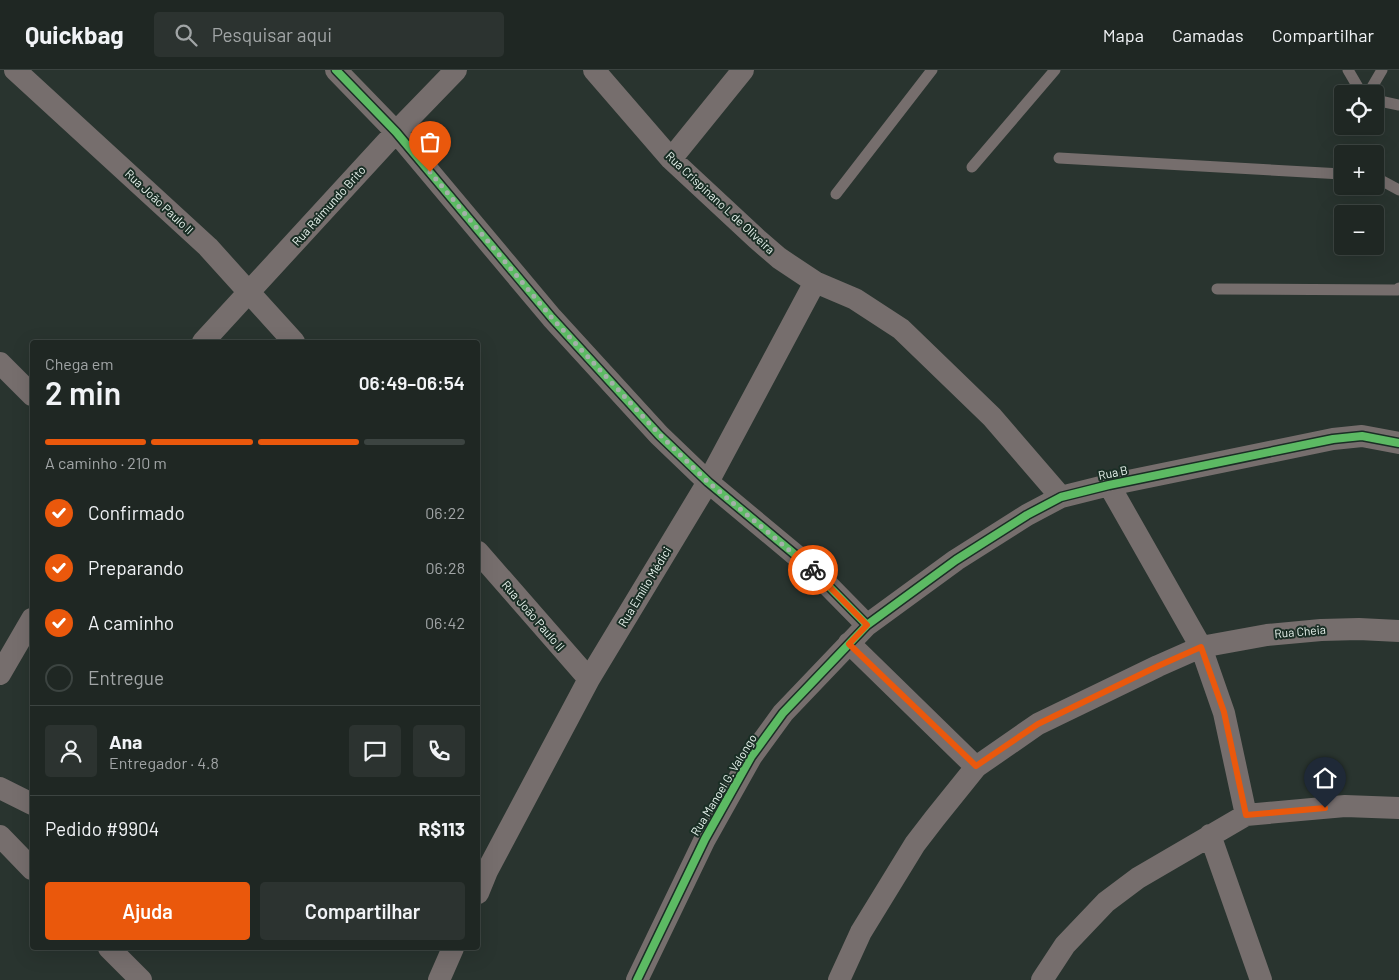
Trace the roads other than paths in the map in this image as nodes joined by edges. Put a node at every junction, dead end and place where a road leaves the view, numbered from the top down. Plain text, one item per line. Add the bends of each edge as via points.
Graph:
1 (15, 70) edge
2 (336, 70) edge
3 (456, 70) edge
4 (594, 70) edge
5 (744, 70) edge
6 (932, 70) edge
7 (1055, 70) edge
8 (1348, 70) edge
9 (1382, 70) edge
10 (1357, 85) edge
11 (1373, 85) edge
12 (1384, 102) edge
13 (1399, 105) edge
14 (396, 132) junction
15 (1059, 158) dead end
16 (671, 159) junction
17 (972, 167) dead end
18 (1334, 174) edge
19 (1384, 182) edge
20 (1399, 190) edge
21 (836, 194) dead end
22 (815, 282) junction
23 (1399, 288) edge
24 (1217, 289) dead end
25 (250, 292) junction
26 (205, 340) edge
27 (292, 340) edge
28 (0, 363) edge
29 (30, 393) edge
30 (1399, 443) edge
31 (708, 482) junction
32 (1108, 485) junction
33 (1061, 497) junction
34 (480, 554) edge
35 (30, 622) edge
36 (867, 625) junction
37 (1399, 631) edge
38 (849, 644) junction
39 (1201, 647) junction
40 (1, 668) edge
41 (589, 679) junction
42 (976, 766) junction
43 (0, 788) edge
44 (30, 803) edge
45 (1399, 808) edge
46 (1246, 815) junction
47 (1210, 835) junction
48 (0, 836) edge
49 (30, 867) edge
50 (482, 867) edge
51 (480, 880) edge
52 (111, 950) edge
53 (453, 950) edge
54 (141, 980) edge
55 (439, 980) edge
56 (637, 980) edge
57 (839, 980) edge
58 (1042, 980) edge
59 (1260, 980) edge

1 - 25 street, Rua João Paulo II via 208,247
2 - 14 street
3 - 14 street, Rua Raimundo Brito
4 - 16 street, Rua Crispinano L de Oliveira
5 - 16 street
6 - 21 lane
7 - 17 lane
8 - 10 lane
9 - 11 lane
12 - 13 lane
14 - 25 street, Rua Raimundo Brito
14 - 31 street via 552,318
15 - 18 lane
16 - 22 street, Rua Crispinano L de Oliveira via 756,239
19 - 20 lane
22 - 31 street, Rua Emílio Médici
22 - 33 street, Rua Crispinano L de Oliveira via 855,299 901,329 992,417
23 - 24 lane
25 - 26 street, Rua Raimundo Brito
25 - 27 street, Rua João Paulo II
28 - 29 street
30 - 32 street, Rua B via 1362,436 1333,439
31 - 36 street via 810,567
31 - 41 street, Rua Emílio Médici
32 - 33 street, Rua B
32 - 39 street
33 - 36 street, Rua B via 956,560
34 - 41 street, Rua João Paulo II
35 - 40 street
36 - 38 street, Rua Manoel G. Valongo
37 - 39 street, Rua Cheia via 1321,630 1267,635
38 - 42 street
38 - 56 street, Rua Manoel G. Valongo via 783,712 751,757 705,839
39 - 42 street, Rua Cheia via 1038,724
39 - 46 street via 1224,712
41 - 50 street, Rua Emílio Médici
42 - 57 street, Rua Cheia via 915,844 860,932
43 - 44 street
45 - 46 street via 1345,806
46 - 47 street
47 - 58 street via 1138,878 1106,902 1065,945
47 - 59 street
48 - 49 street
50 - 51 street, Rua Emílio Médici
52 - 54 street
53 - 55 street

